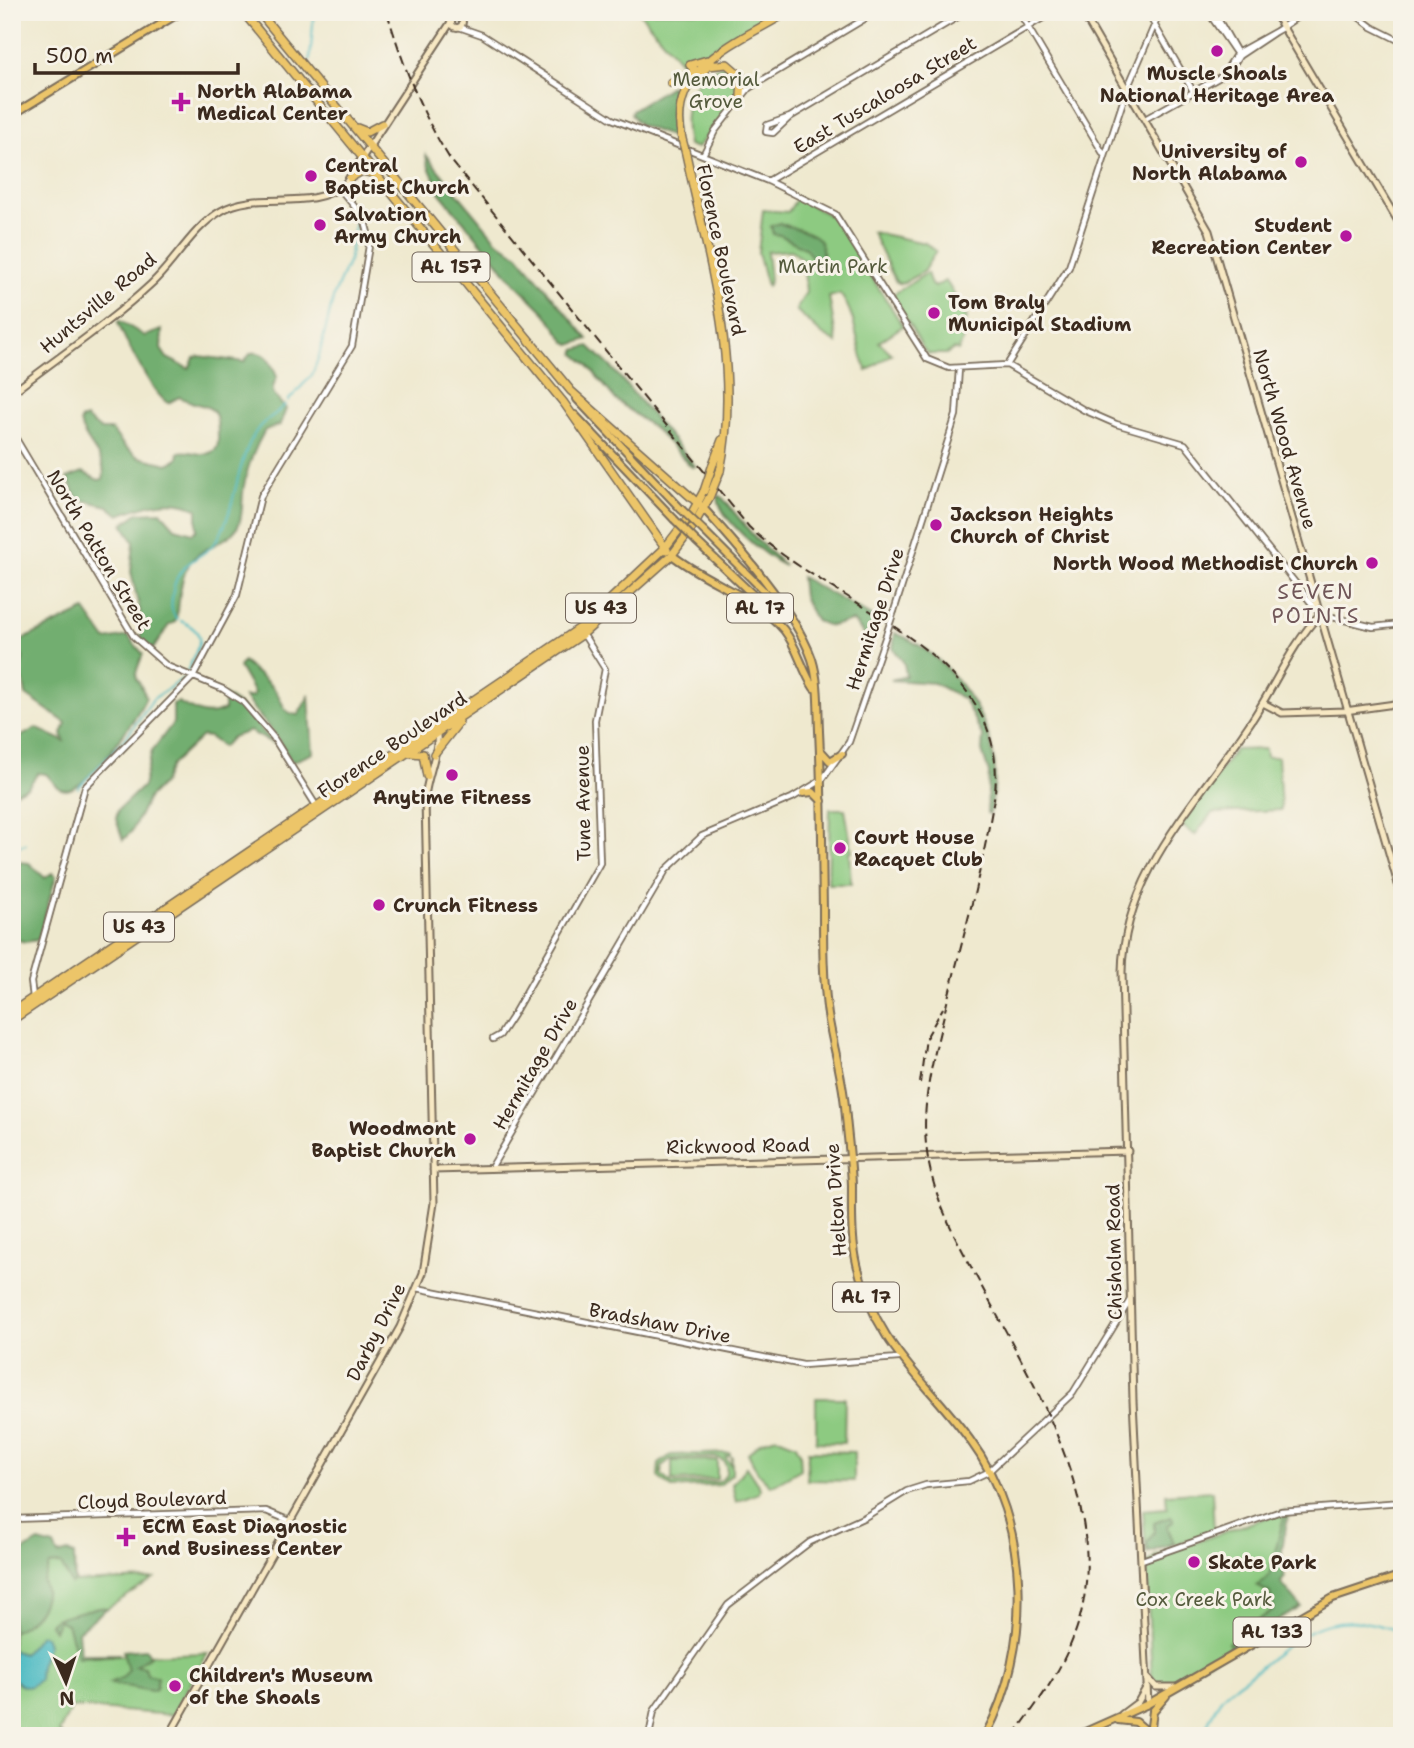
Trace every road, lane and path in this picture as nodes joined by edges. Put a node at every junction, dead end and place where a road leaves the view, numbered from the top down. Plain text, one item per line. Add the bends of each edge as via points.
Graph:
1 (170, 12) edge
2 (243, 12) edge
3 (259, 12) edge
4 (446, 12) edge
5 (788, 12) edge
6 (876, 12) edge
7 (966, 12) edge
8 (1019, 12) edge
9 (1053, 12) edge
10 (1082, 12) edge
11 (1147, 12) edge
12 (1160, 12) edge
13 (1208, 12) edge
14 (1214, 12) edge
15 (1274, 12) edge
16 (1305, 12) edge
17 (1352, 12) edge
18 (182, 13) edge
19 (456, 23) junction
20 (164, 25) junction
21 (1154, 26) junction
22 (1027, 27) junction
23 (1283, 28) junction
24 (1224, 34) junction
25 (1402, 42) edge
26 (1230, 48) junction
27 (1238, 54) junction
28 (1230, 62) junction
29 (695, 71) junction
30 (1220, 76) junction
31 (743, 80) junction
32 (754, 85) junction
33 (1127, 89) junction
34 (1193, 91) junction
35 (683, 94) junction
36 (741, 96) junction
37 (622, 113) dead end
38 (12, 116) edge
39 (790, 117) junction
40 (1145, 119) junction
41 (622, 123) junction
42 (382, 124) junction
43 (352, 125) junction
44 (369, 145) junction
45 (702, 155) junction
46 (1104, 155) junction
47 (362, 157) junction
48 (377, 176) junction
49 (350, 178) junction
50 (768, 181) junction
51 (339, 188) junction
52 (1402, 228) edge
53 (1007, 365) junction
54 (959, 368) junction
55 (571, 391) junction
56 (12, 393) edge
57 (564, 403) junction
58 (12, 432) edge
59 (722, 439) junction
60 (686, 492) junction
61 (706, 495) junction
62 (701, 506) junction
63 (713, 519) junction
64 (654, 534) junction
65 (665, 548) junction
66 (672, 555) junction
67 (655, 564) junction
68 (687, 566) junction
69 (1315, 596) junction
70 (1308, 599) junction
71 (1320, 614) junction
72 (1402, 624) edge
73 (794, 625) junction
74 (582, 631) junction
75 (193, 677) junction
76 (815, 680) junction
77 (817, 692) junction
78 (1263, 703) junction
79 (1402, 703) edge
80 (1348, 709) junction
81 (463, 716) junction
82 (436, 731) junction
83 (820, 749) junction
84 (434, 754) junction
85 (842, 754) junction
86 (407, 755) junction
87 (427, 776) junction
88 (822, 780) junction
89 (803, 793) junction
90 (822, 802) junction
91 (319, 809) junction
92 (1402, 898) edge
93 (36, 1001) junction
94 (12, 1012) edge
95 (12, 1020) edge
96 (493, 1039) dead end
97 (1128, 1151) junction
98 (850, 1159) junction
99 (491, 1168) junction
100 (433, 1170) junction
101 (417, 1288) junction
102 (1130, 1299) junction
103 (900, 1358) junction
104 (988, 1472) junction
105 (1402, 1502) edge
106 (12, 1519) edge
107 (290, 1521) junction
108 (1142, 1560) junction
109 (1402, 1575) edge
110 (1147, 1676) junction
111 (1147, 1686) junction
112 (1179, 1687) junction
113 (1169, 1692) junction
114 (1148, 1704) junction
115 (1112, 1720) junction
116 (1150, 1735) edge
117 (169, 1736) edge
118 (649, 1736) edge
119 (985, 1736) edge
120 (1076, 1736) edge

1 - 20 main road
2 - 47 highway, AL 157
3 - 43 highway, AL 157
4 - 19 main road
5 - 29 highway via 708,60 690,65
6 - 32 street
7 - 39 street
8 - 22 street
9 - 22 street, East Tuscaloosa Street
10 - 33 main road, North Wood Avenue
11 - 21 street
12 - 21 street
13 - 24 street
14 - 24 street
15 - 23 main road
16 - 23 street
17 - 25 street
18 - 20 main road
19 - 41 street
19 - 42 main road, Huntsville Road
20 - 38 main road
21 - 33 street
21 - 34 street
22 - 46 street
22 - 50 street, East Tuscaloosa Street
23 - 27 street
23 - 52 main road
24 - 26 street
24 - 27 street
26 - 27 street
26 - 28 street
27 - 28 street
27 - 30 street via 1229,72
28 - 30 street
29 - 35 highway, Florence Boulevard / US 43
29 - 35 highway via 671,83 680,83
30 - 34 street
31 - 32 highway
31 - 35 highway via 733,66 715,64 698,75
31 - 36 highway
32 - 36 street
33 - 40 main road, North Wood Avenue
33 - 46 street
34 - 40 street
35 - 59 highway, Florence Boulevard / US 43, bridge via 679,123 726,350
36 - 45 street
37 - 41 street
39 - 39 street via 773,133 766,132 767,125
40 - 69 main road, North Wood Avenue via 1209,231
41 - 45 street
42 - 43 highway via 368,132
42 - 44 main road, Huntsville Road
43 - 44 highway, AL 157
44 - 47 main road, Huntsville Road
44 - 55 highway, AL 157
45 - 50 street
46 - 53 street via 1069,267
47 - 48 highway, AL 157
47 - 49 main road, Huntsville Road
48 - 49 highway via 362,171
48 - 57 highway, AL 157
49 - 51 main road, Huntsville Road
50 - 54 street via 838,217 919,351 940,366
51 - 56 main road, Huntsville Road via 301,200 222,210 152,284
51 - 75 street via 364,218 370,240 352,346 261,496 237,595
53 - 54 street
53 - 70 street via 1084,410 1185,444
54 - 85 street, Hermitage Drive, bridge via 956,415 886,635
55 - 60 highway
55 - 73 main road, AL 157, bridge
57 - 64 highway
57 - 76 main road, AL 157, bridge via 674,519 785,625
58 - 75 street, North Patton Street via 134,637 167,666
59 - 61 highway, Florence Boulevard / US 43, bridge
59 - 61 highway, Florence Boulevard / US 43, bridge via 720,471
60 - 61 highway
60 - 62 highway
61 - 62 highway, Florence Boulevard / US 43
61 - 63 main road, AL 17
62 - 63 main road
62 - 65 highway, Florence Boulevard / US 43
62 - 66 highway, Florence Boulevard / US 43
63 - 73 main road, AL 17
64 - 65 highway
64 - 67 highway
65 - 66 highway, AL 17
65 - 67 highway, Florence Boulevard / US 43
66 - 67 highway, Florence Boulevard / US 43
66 - 68 main road, AL 17
67 - 68 main road via 674,561
67 - 74 highway, Florence Boulevard / US 43
68 - 77 main road, AL 17 via 772,618 796,648
69 - 70 street
69 - 71 main road, North Wood Avenue
70 - 71 street
71 - 72 street via 1373,626
71 - 78 main road, Chisholm Road
71 - 80 main road, North Wood Avenue
73 - 76 main road, AL 17 via 813,661
74 - 81 highway, Florence Boulevard / US 43
74 - 82 highway, Florence Boulevard / US 43
74 - 96 street, Tune Avenue via 605,669 595,724 600,863 503,1031
75 - 91 street, North Patton Street via 245,704 273,737
75 - 93 street via 85,787 32,982
76 - 77 main road, AL 17
77 - 83 main road, AL 17
78 - 80 main road via 1279,713
78 - 97 main road, Chisholm Road via 1164,845 1133,905 1122,972
79 - 80 main road
80 - 92 main road, North Wood Avenue
81 - 82 highway, Florence Boulevard / US 43
81 - 84 highway
82 - 84 main road, Darby Drive
82 - 86 highway, Florence Boulevard / US 43
82 - 91 highway, Florence Boulevard / US 43
83 - 85 main road via 830,761
83 - 88 main road, AL 17
84 - 87 main road, Darby Drive
85 - 88 street, Hermitage Drive
86 - 87 highway via 423,754
86 - 91 highway, Florence Boulevard / US 43
87 - 100 main road, Darby Drive
88 - 89 street, Hermitage Drive
88 - 90 main road, Helton Drive / AL 17
89 - 90 main road via 813,792
89 - 99 street, Hermitage Drive via 702,836 666,870
90 - 98 main road, Helton Drive / AL 17 via 827,1003 843,1085
91 - 93 highway, Florence Boulevard / US 43
93 - 94 highway, Florence Boulevard / US 43
93 - 95 highway, Florence Boulevard / US 43
97 - 98 main road, Rickwood Road
97 - 102 main road, Chisholm Road
98 - 99 main road, Rickwood Road
98 - 103 main road, Helton Drive / AL 17 via 859,1274 872,1310
99 - 100 main road, Rickwood Road
100 - 101 main road, Darby Drive via 430,1238
101 - 103 street, Bradshaw Drive via 803,1365
101 - 107 main road, Darby Drive via 400,1327
102 - 104 street via 1073,1393
102 - 108 main road, Chisholm Road
103 - 104 main road, Helton Drive / AL 17 via 957,1423
104 - 118 street via 969,1480 910,1489 810,1542 727,1605 656,1708 649,1721
104 - 119 main road, Helton Drive / AL 17 via 1013,1544 1018,1610 1010,1674
105 - 108 street via 1282,1510
106 - 107 street, Cloyd Boulevard via 267,1511
107 - 117 main road, Darby Drive
108 - 110 main road, Chisholm Road
109 - 112 main road, AL 133 via 1333,1598
110 - 111 main road, Chisholm Road
110 - 112 main road via 1156,1687
111 - 114 main road, Chisholm Road
111 - 115 main road via 1138,1702
112 - 113 main road, AL 133
113 - 114 main road, AL 133
113 - 116 main road via 1153,1711
114 - 115 main road
114 - 116 main road, Chisholm Road
115 - 116 main road via 1136,1722
115 - 120 main road

